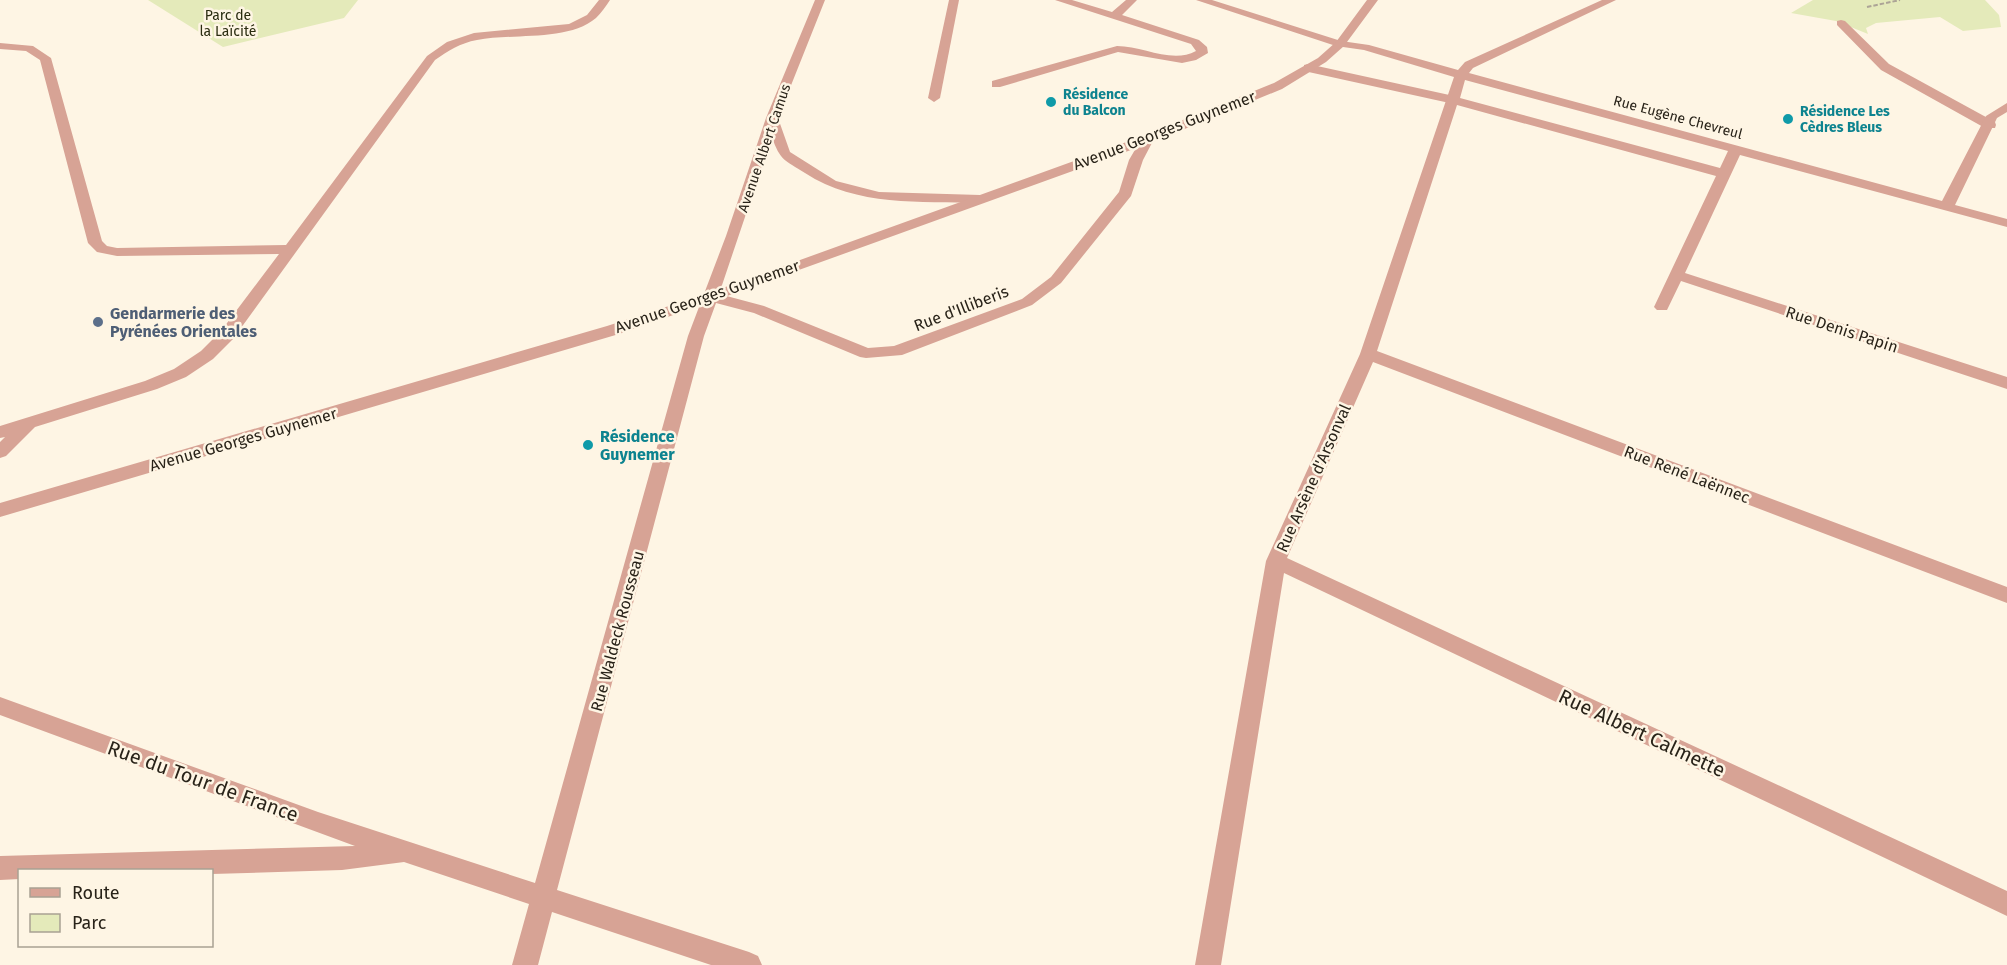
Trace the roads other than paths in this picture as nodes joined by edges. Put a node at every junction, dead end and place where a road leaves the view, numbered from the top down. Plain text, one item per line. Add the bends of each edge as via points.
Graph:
1 (605, 0) edge
2 (820, 0) edge
3 (954, 0) edge
4 (1060, 0) edge
5 (1132, 0) edge
6 (1205, 0) edge
7 (1373, 0) edge
8 (1611, 0) edge
9 (1114, 16) junction
10 (1841, 23) dead end
11 (1340, 44) junction
12 (0, 46) edge
13 (1308, 68) junction
14 (1461, 75) junction
15 (996, 84) dead end
16 (934, 98) dead end
17 (1454, 100) junction
18 (2007, 107) edge
19 (772, 118) junction
20 (1990, 125) junction
21 (1148, 139) junction
22 (1736, 148) junction
23 (1725, 174) junction
24 (980, 199) junction
25 (1947, 206) junction
26 (2007, 223) edge
27 (290, 249) junction
28 (1677, 275) junction
29 (711, 297) junction
30 (1662, 307) dead end
31 (1368, 354) junction
32 (2007, 383) edge
33 (29, 423) junction
34 (0, 432) edge
35 (0, 452) edge
36 (0, 510) edge
37 (1276, 561) junction
38 (2007, 595) edge
39 (0, 706) edge
40 (406, 852) junction
41 (0, 868) edge
42 (544, 896) junction
43 (2007, 904) edge
44 (525, 965) edge
45 (749, 965) edge
46 (1208, 965) edge

1 - 27 street via 593,17 576,25 556,30 483,33 440,48
2 - 19 street, Avenue Albert Camus
3 - 16 street
4 - 9 street
5 - 9 street
6 - 11 street, Rue Eugène Chevreul
7 - 11 street, Avenue Georges Guynemer
8 - 14 street via 1469,66
9 - 15 street via 1195,42 1202,53 1194,59 1180,60 1129,47
10 - 20 street via 1885,67
11 - 13 street, Avenue Georges Guynemer
11 - 14 street, Rue Eugène Chevreul via 1365,47
12 - 27 street via 29,48 45,58 95,243 102,249
13 - 17 street
13 - 21 street, Avenue Georges Guynemer via 1278,86
14 - 17 street, Rue Arsène d'Arsonval
14 - 22 street, Rue Eugène Chevreul
17 - 23 street
17 - 31 street, Rue Arsène d'Arsonval
18 - 20 street via 1992,116
19 - 24 street via 784,154 831,184 879,196
19 - 29 street, Avenue Albert Camus
20 - 25 street
21 - 24 street, Avenue Georges Guynemer
21 - 29 street, Rue d'Illiberis via 1136,160 1126,193 1056,280 1027,302 896,351 866,353 759,309
22 - 23 street
22 - 25 street, Rue Eugène Chevreul
23 - 28 street
24 - 29 street, Avenue Georges Guynemer
25 - 26 street, Rue Eugène Chevreul
27 - 33 street via 227,335 207,355 180,373 151,385
28 - 30 street
28 - 32 street, Rue Denis Papin
29 - 36 street, Avenue Georges Guynemer via 613,330
29 - 42 street, Rue Waldeck Rousseau via 696,336
31 - 37 street, Rue Arsène d'Arsonval
31 - 38 street, Rue René Laënnec
33 - 34 street
33 - 35 street
37 - 43 street, Rue Albert Calmette
37 - 46 street, Rue Arsène d'Arsonval
39 - 40 street, Rue du Tour de France
40 - 41 street via 342,859
40 - 42 street, Rue du Tour de France
42 - 44 street, Rue Waldeck Rousseau
42 - 45 street

